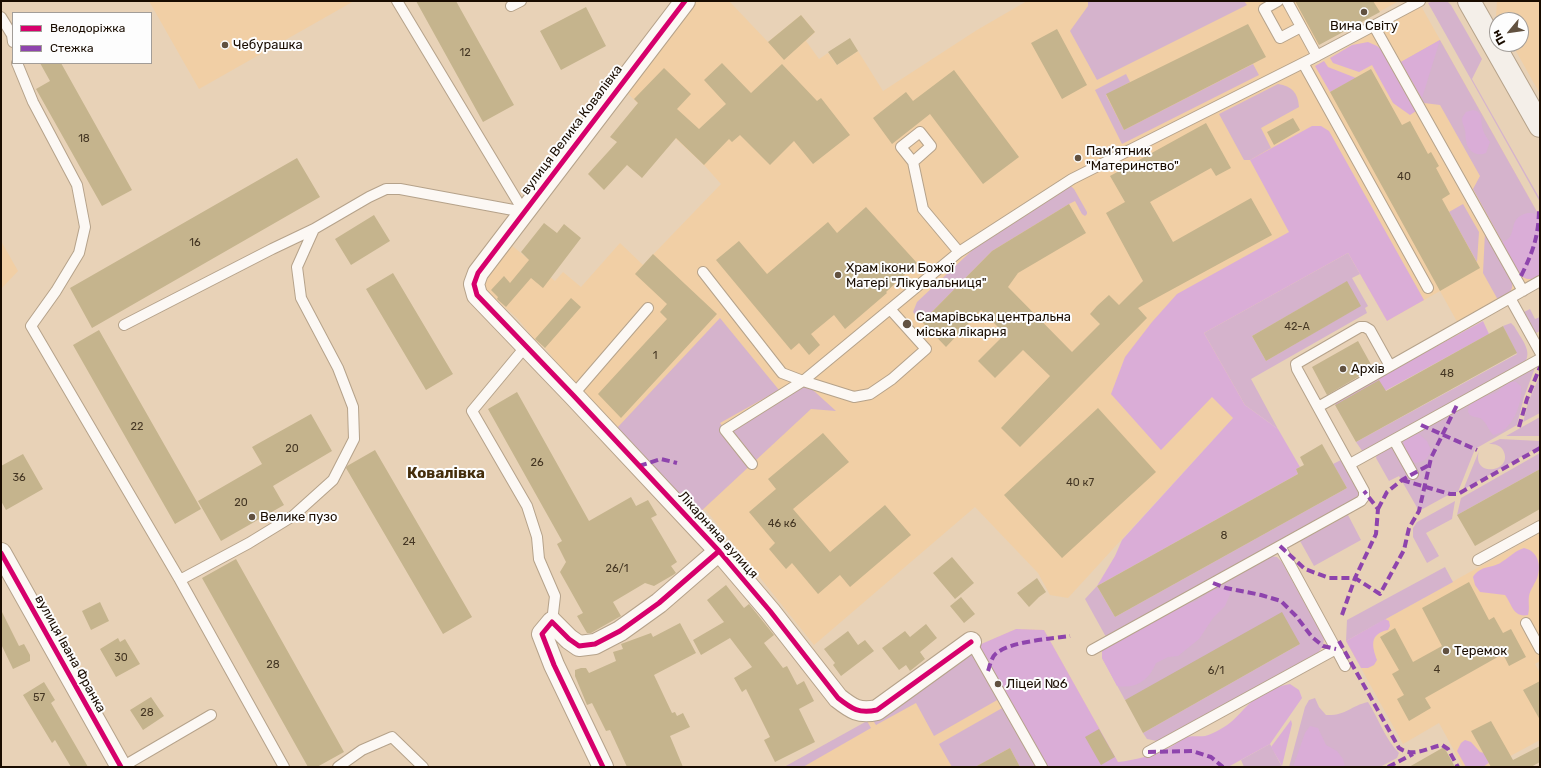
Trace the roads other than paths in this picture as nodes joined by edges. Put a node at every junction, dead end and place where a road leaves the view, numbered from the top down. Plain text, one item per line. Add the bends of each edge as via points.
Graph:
1 (397, 1) edge
2 (521, 1) edge
3 (685, 1) edge
4 (1278, 1) edge
5 (1287, 1) edge
6 (1420, 1) edge
7 (1469, 1) edge
8 (511, 6) dead end
9 (1, 17) edge
10 (1374, 26) junction
11 (1301, 27) junction
12 (12, 35) edge
13 (1317, 56) junction
14 (1303, 63) junction
15 (18, 64) edge
16 (1540, 126) edge
17 (912, 162) dead end
18 (524, 212) junction
19 (314, 229) junction
20 (959, 252) junction
21 (703, 272) dead end
22 (478, 273) joint
23 (1540, 282) edge
24 (1428, 288) dead end
25 (1523, 291) junction
26 (1510, 298) junction
27 (648, 308) dead end
28 (890, 309) junction
29 (124, 325) dead end
30 (526, 346) junction
31 (1540, 352) edge
32 (1540, 359) edge
33 (1390, 366) junction
34 (803, 381) junction
35 (573, 395) junction
36 (1318, 407) junction
37 (1394, 440) junction
38 (752, 464) dead end
39 (1350, 464) junction
40 (1413, 474) dead end
41 (1540, 526) edge
42 (1280, 546) junction
43 (719, 551) junction
44 (1, 553) edge
45 (1478, 560) dead end
46 (180, 580) junction
47 (552, 622) junction
48 (1526, 623) dead end
49 (972, 642) joint
50 (1336, 649) junction
51 (1540, 649) edge
52 (1092, 650) dead end
53 (1345, 666) dead end
54 (211, 715) dead end
55 (1148, 752) dead end
56 (121, 767) edge
57 (284, 767) edge
58 (338, 767) edge
59 (423, 767) edge
60 (603, 767) edge
61 (1042, 767) edge

1 - 18 lane
2 - 8 lane
3 - 18 street, вулиця Велика Ковалівка
4 - 11 lane via 1264,9 1280,38
5 - 11 lane
6 - 10 lane
7 - 16 main road
9 - 12 lane
10 - 13 lane
10 - 25 lane
11 - 13 lane
13 - 14 lane
14 - 20 lane via 1072,179
14 - 24 lane
15 - 46 lane via 33,102 77,185 85,227 79,253 31,326
17 - 20 lane via 923,209
18 - 19 lane via 400,189 386,189
18 - 22 street, вулиця Велика Ковалівка
19 - 29 lane
19 - 46 lane via 297,267 301,298 338,368 352,407 354,439 333,480 292,516 249,543
20 - 28 lane
21 - 34 lane via 782,373
22 - 30 street, Лікарняна вулиця via 474,284 477,295
23 - 25 lane
25 - 26 lane
26 - 31 lane
26 - 33 lane
27 - 35 lane
28 - 34 lane
28 - 34 lane via 926,349 892,379 870,394 854,397
30 - 35 street, Лікарняна вулиця
30 - 47 lane via 472,411 527,506 537,537 539,559 555,596
32 - 37 lane
33 - 36 lane
33 - 36 lane via 1370,330 1360,327 1296,364
34 - 38 lane via 725,430
35 - 43 street, Лікарняна вулиця
36 - 39 lane
37 - 39 lane
37 - 40 lane
39 - 42 lane via 1364,491 1361,501
41 - 45 lane
42 - 50 lane
42 - 52 lane
43 - 47 street via 659,603 620,631 596,644 579,646
43 - 49 street, Лікарняна вулиця via 838,698 851,709 865,713 877,710
44 - 56 street, вулиця Івана Франка
46 - 57 lane
47 - 60 street via 542,634
48 - 51 lane
49 - 61 lane
50 - 53 lane
50 - 55 lane
54 - 56 lane
58 - 59 lane via 362,750 392,737

